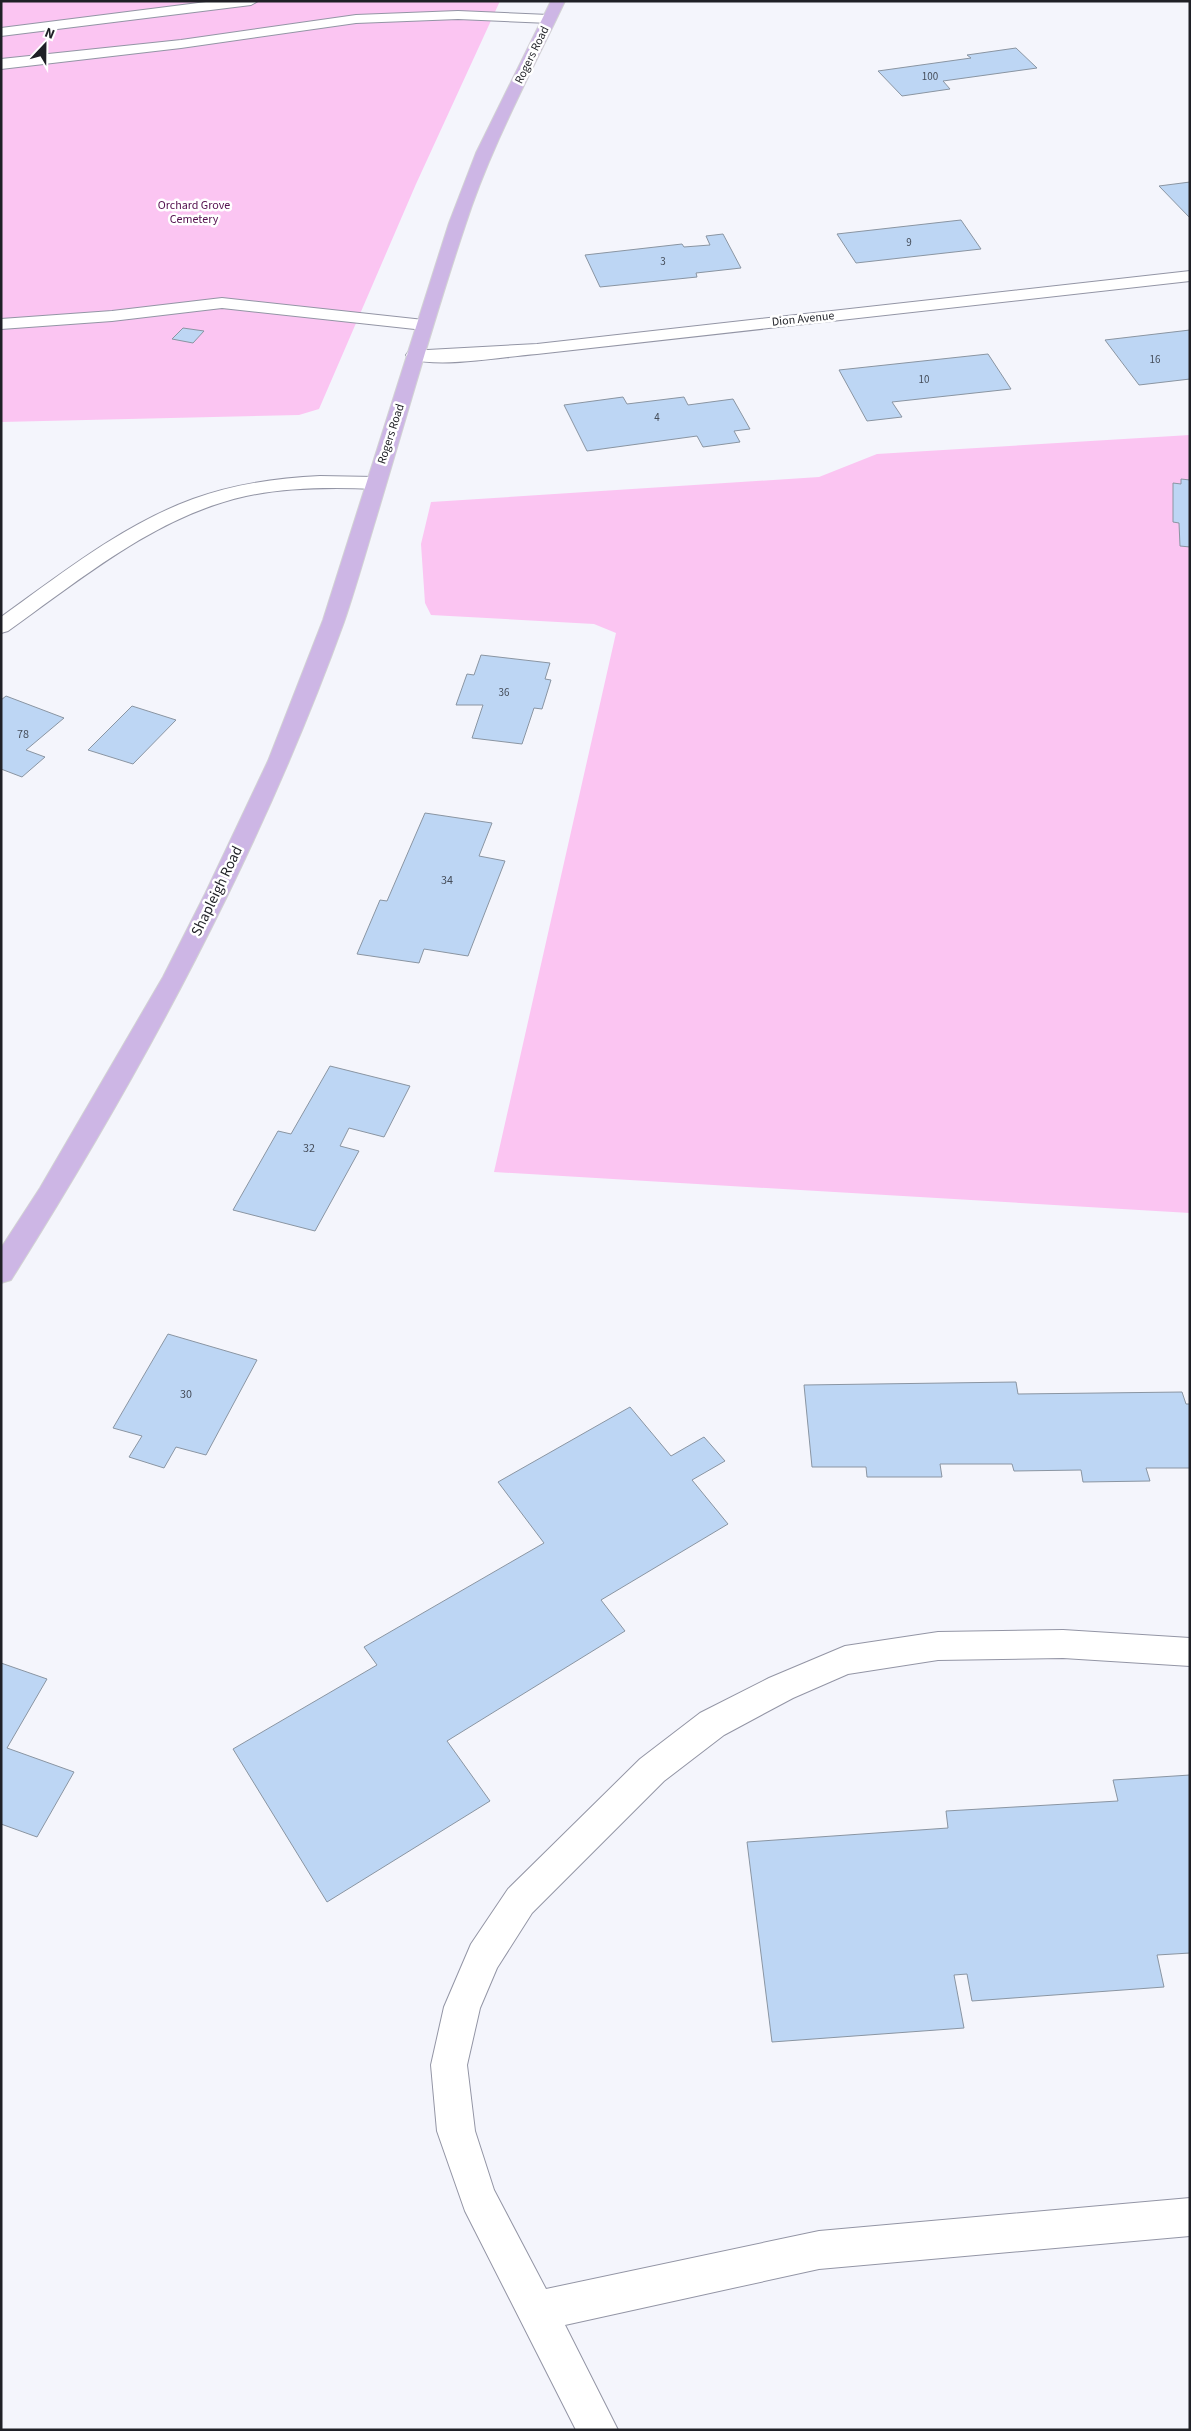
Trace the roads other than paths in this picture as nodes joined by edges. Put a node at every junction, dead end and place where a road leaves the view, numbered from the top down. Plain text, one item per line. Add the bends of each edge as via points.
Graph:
1 (251, 1) edge
2 (558, 1) edge
3 (549, 19) junction
4 (1, 32) edge
5 (1, 64) edge
6 (1190, 276) edge
7 (1, 324) edge
8 (424, 325) junction
9 (415, 355) junction
10 (375, 483) junction
11 (1, 627) edge
12 (1, 1272) edge
13 (1190, 1652) edge
14 (1190, 2217) edge
15 (537, 2311) junction
16 (598, 2430) edge

1 - 4 street
2 - 3 main road, Rogers Road
3 - 5 street via 458,15 356,19 181,44
3 - 8 main road, Rogers Road via 484,152
6 - 9 street, Dion Avenue via 537,349 447,356
7 - 8 street via 112,316 222,303
8 - 9 main road, Rogers Road
9 - 10 main road, Rogers Road
10 - 11 street, Rogers Road via 320,481 278,484 228,494 185,509 141,532
10 - 12 main road, Shapleigh Road via 334,620 279,761 217,894 174,977 50,1195
13 - 15 street via 1063,1644 948,1646 845,1660 781,1688 712,1724 652,1770 591,1828 520,1901 484,1956 462,2007 449,2065 456,2131 478,2198
14 - 15 street via 819,2250
15 - 16 street

